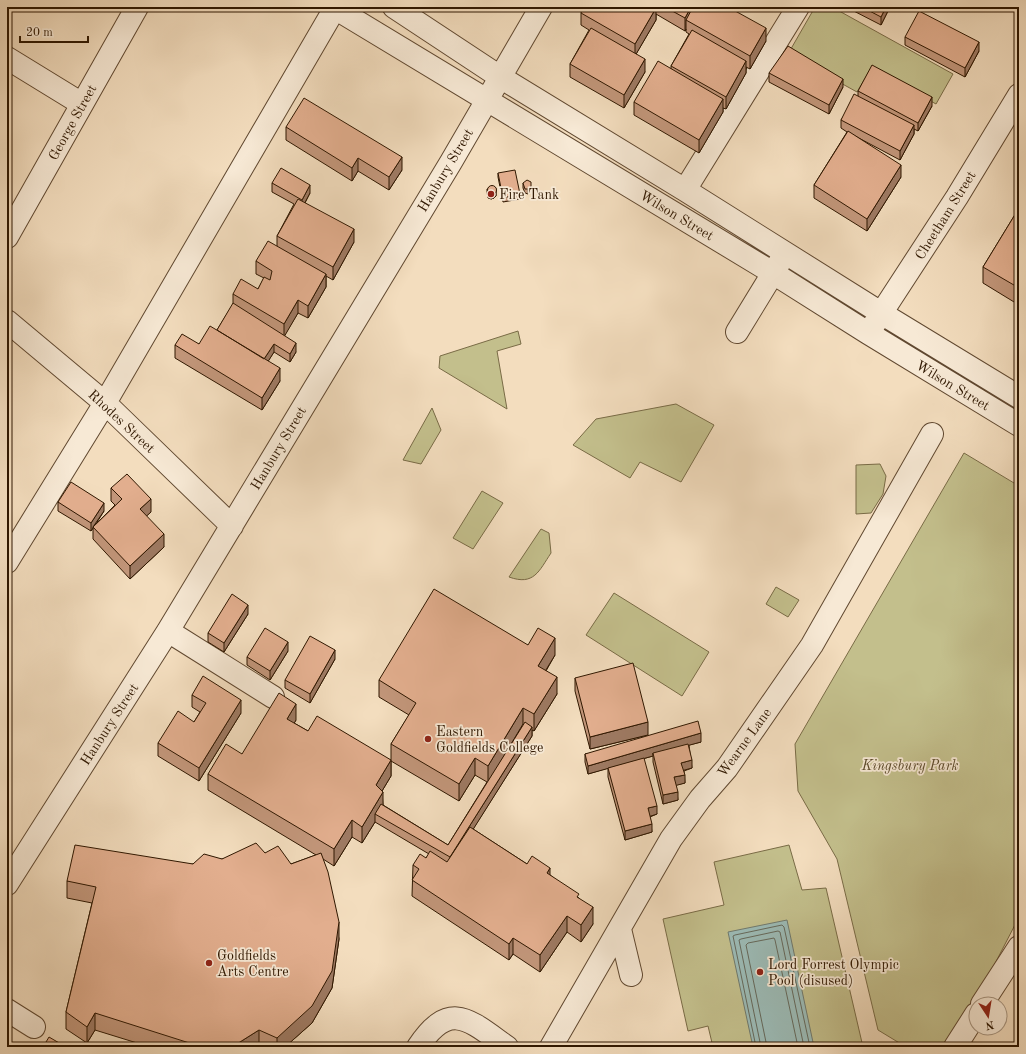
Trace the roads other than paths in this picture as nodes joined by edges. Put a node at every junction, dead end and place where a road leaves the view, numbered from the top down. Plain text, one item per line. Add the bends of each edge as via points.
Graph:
1 (137, 7) edge
2 (394, 7) edge
3 (541, 7) edge
4 (798, 7) edge
5 (334, 8) edge
6 (7, 58) edge
7 (500, 77) junction
8 (1019, 95) edge
9 (487, 99) junction
10 (82, 104) junction
11 (685, 190) junction
12 (7, 237) edge
13 (786, 253) junction
14 (773, 273) junction
15 (881, 313) junction
16 (7, 321) edge
17 (737, 332) dead end
18 (868, 333) junction
19 (1019, 397) edge
20 (105, 404) junction
21 (1019, 425) edge
22 (932, 434) dead end
23 (232, 526) junction
24 (7, 562) edge
25 (168, 631) junction
26 (273, 697) dead end
27 (7, 884) edge
28 (620, 929) junction
29 (1019, 947) edge
30 (631, 975) dead end
31 (987, 996) edge
32 (7, 1010) edge
33 (34, 1027) dead end
34 (968, 1027) edge
35 (418, 1047) edge
36 (507, 1047) edge
37 (551, 1047) edge
38 (955, 1047) edge

1 - 10 street, George Street
2 - 7 street, Wilson Street
3 - 7 street, Hanbury Street
4 - 11 street
5 - 9 street, Wilson Street
5 - 20 street
6 - 10 street
7 - 9 street, Hanbury Street
7 - 11 street, Wilson Street
8 - 15 street, Cheetham Street via 957,197
9 - 14 street, Wilson Street
9 - 23 street, Hanbury Street
10 - 12 street, George Street
11 - 13 street, Wilson Street
13 - 14 street
13 - 15 street, Wilson Street
14 - 17 street
14 - 18 street, Wilson Street
15 - 18 street, Cheetham Street
15 - 19 street, Wilson Street
16 - 20 street, Rhodes Street
18 - 21 street, Wilson Street
20 - 23 street, Rhodes Street
20 - 24 street
22 - 28 street, Wearne Lane via 812,645 727,768 700,799 671,839
23 - 25 street, Hanbury Street
25 - 26 street
25 - 27 street, Hanbury Street
28 - 30 street
28 - 37 street, Wearne Lane
29 - 31 street
32 - 33 street
34 - 38 street
35 - 36 street via 434,1026 448,1018 462,1019 473,1024

